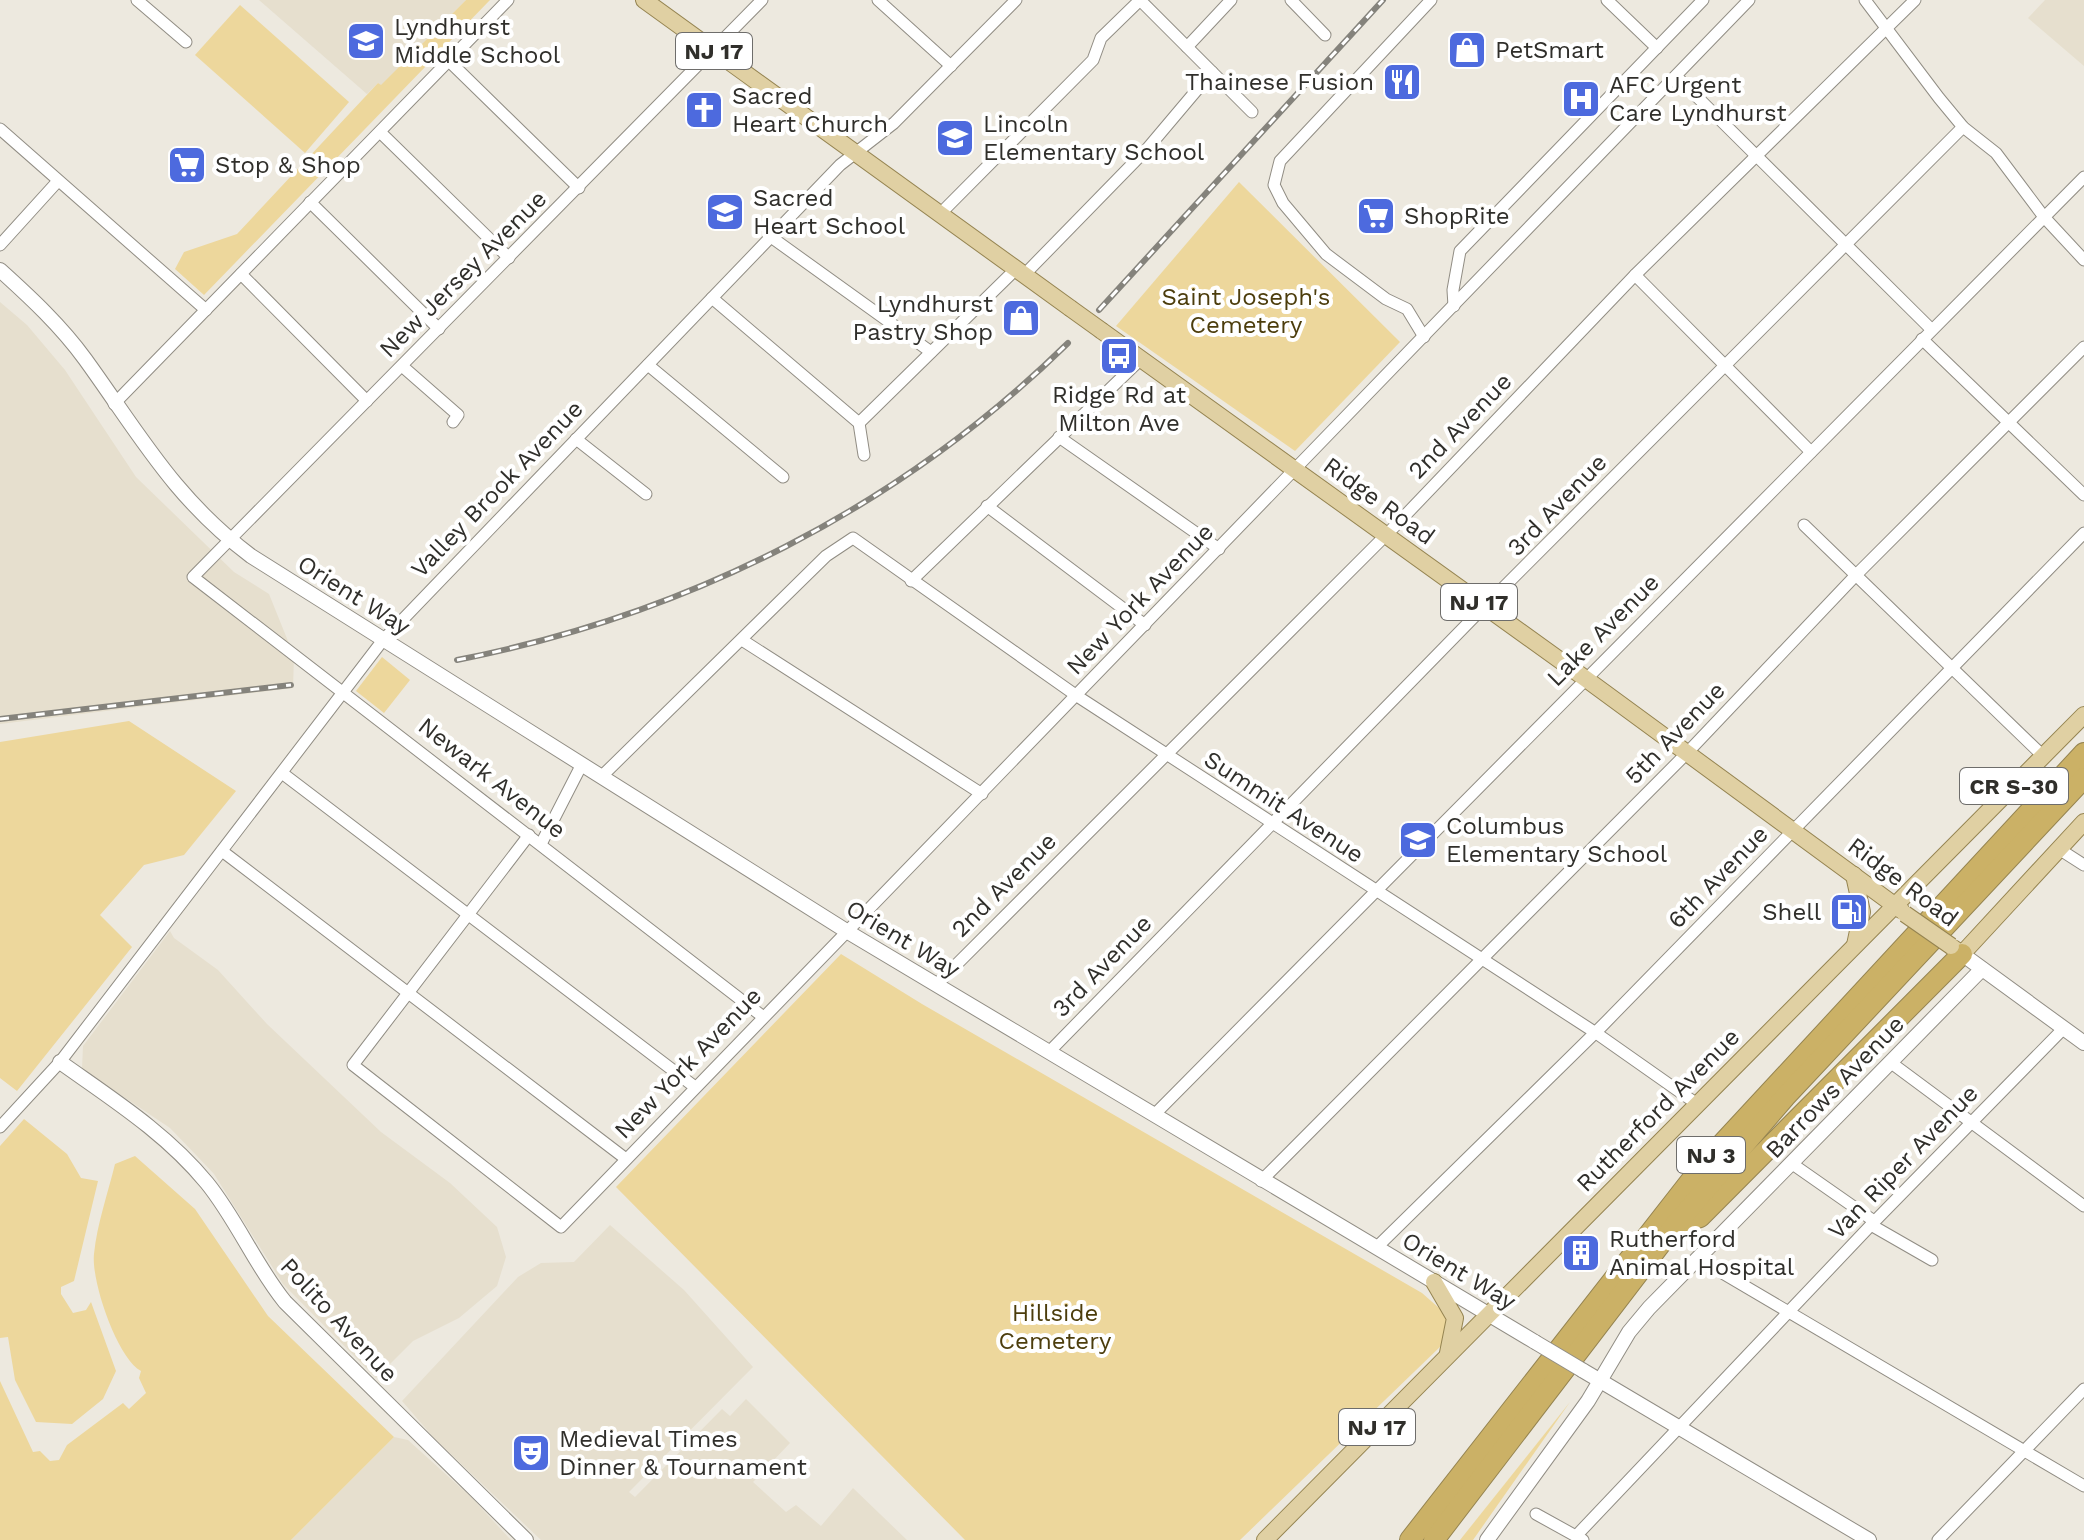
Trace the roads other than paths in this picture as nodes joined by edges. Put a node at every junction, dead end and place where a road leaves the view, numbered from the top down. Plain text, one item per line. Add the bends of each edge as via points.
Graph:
1 (137, 0) edge
2 (508, 0) edge
3 (644, 0) edge
4 (762, 0) edge
5 (878, 0) edge
6 (1016, 0) edge
7 (1140, 0) edge
8 (1231, 0) edge
9 (1291, 0) edge
10 (1431, 0) edge
11 (1607, 0) edge
12 (1703, 0) edge
13 (1749, 0) edge
14 (1865, 0) edge
15 (1915, 0) edge
16 (1887, 28) junction
17 (1325, 35) dead end
18 (186, 42) dead end
19 (1187, 47) junction
20 (1657, 48) junction
21 (715, 51) junction
22 (449, 61) junction
23 (951, 66) junction
24 (1212, 72) junction
25 (1676, 76) junction
26 (1252, 112) dead end
27 (1963, 127) junction
28 (0, 129) edge
29 (380, 132) junction
30 (854, 152) junction
31 (1753, 156) junction
32 (2084, 177) edge
33 (58, 181) junction
34 (579, 188) junction
35 (310, 202) junction
36 (940, 214) junction
37 (2044, 217) junction
38 (771, 237) junction
39 (1847, 244) junction
40 (0, 245) edge
41 (509, 258) junction
42 (2084, 260) edge
43 (0, 270) edge
44 (1020, 272) junction
45 (241, 274) junction
46 (1635, 275) junction
47 (712, 298) junction
48 (1454, 306) junction
49 (206, 310) junction
50 (439, 329) junction
51 (1931, 329) junction
52 (1424, 337) junction
53 (1922, 339) junction
54 (2084, 347) edge
55 (931, 352) junction
56 (1141, 359) junction
57 (648, 365) junction
58 (1725, 365) junction
59 (402, 366) junction
60 (367, 401) junction
61 (114, 404) junction
62 (453, 422) dead end
63 (859, 423) junction
64 (2008, 423) junction
65 (1059, 437) junction
66 (576, 439) junction
67 (1811, 452) junction
68 (864, 455) dead end
69 (1296, 470) junction
70 (783, 477) dead end
71 (646, 494) dead end
72 (2084, 495) edge
73 (987, 506) junction
74 (1804, 525) dead end
75 (2084, 533) edge
76 (1385, 536) junction
77 (230, 540) junction
78 (1219, 549) junction
79 (1856, 575) junction
80 (193, 577) joint
81 (911, 581) junction
82 (1486, 607) junction
83 (1145, 625) junction
84 (383, 640) junction
85 (742, 640) junction
86 (1951, 666) junction
87 (1586, 679) junction
88 (343, 691) junction
89 (1077, 696) junction
90 (2084, 715) edge
91 (1687, 753) junction
92 (2084, 753) edge
93 (1164, 754) junction
94 (2043, 756) junction
95 (582, 764) junction
96 (282, 773) junction
97 (601, 777) junction
98 (2084, 778) edge
99 (982, 794) junction
100 (2084, 822) edge
101 (1271, 824) junction
102 (1795, 830) junction
103 (529, 835) junction
104 (541, 844) junction
105 (2059, 849) junction
106 (222, 851) junction
107 (2084, 865) edge
108 (1854, 875) junction
109 (1375, 892) junction
110 (1900, 910) junction
111 (468, 913) junction
112 (848, 932) junction
113 (1855, 947) junction
114 (1956, 950) junction
115 (1482, 960) junction
116 (1982, 969) junction
117 (936, 985) junction
118 (407, 992) junction
119 (762, 1016) junction
120 (2064, 1028) junction
121 (1596, 1033) junction
122 (2084, 1043) edge
123 (1049, 1052) junction
124 (60, 1062) junction
125 (1890, 1062) junction
126 (695, 1087) junction
127 (1697, 1104) junction
128 (1154, 1115) junction
129 (1970, 1124) junction
130 (0, 1127) edge
131 (626, 1159) junction
132 (1791, 1163) junction
133 (1261, 1181) junction
134 (2084, 1206) edge
135 (1873, 1223) junction
136 (1675, 1225) junction
137 (1377, 1247) junction
138 (1697, 1258) junction
139 (1932, 1260) dead end
140 (1434, 1282) junction
141 (1789, 1311) junction
142 (1489, 1314) junction
143 (1444, 1360) junction
144 (1600, 1381) junction
145 (2084, 1389) edge
146 (1681, 1427) junction
147 (2025, 1451) junction
148 (2084, 1486) edge
149 (1536, 1514) dead end
150 (1579, 1538) edge
151 (1864, 1539) edge
152 (526, 1540) edge
153 (1265, 1540) edge
154 (1410, 1540) edge
155 (1434, 1540) edge
156 (1487, 1540) edge
157 (1938, 1540) edge

1 - 18 street
2 - 22 street
3 - 21 main road, Ridge Road / NJ 17
4 - 21 street, New Jersey Avenue
5 - 23 street
6 - 23 street, Valley Brook Avenue
7 - 19 street
7 - 36 street via 1101,38 1093,60
8 - 19 street
9 - 17 street
10 - 52 street via 1280,161 1274,185 1326,254 1407,309
11 - 20 street
12 - 20 street
13 - 25 street, New York Avenue
14 - 16 street
15 - 16 street, 2nd Avenue
16 - 27 street
16 - 31 street, 2nd Avenue
19 - 24 street
20 - 48 street via 1460,251
21 - 30 main road, Ridge Road / NJ 17
21 - 34 street, New Jersey Avenue
22 - 29 street
22 - 34 street
23 - 30 street, Valley Brook Avenue via 894,123
24 - 26 street
24 - 44 street via 1147,149
25 - 31 street
25 - 48 street, New York Avenue
27 - 37 street via 1996,153
27 - 39 street, 3rd Avenue
28 - 33 street
29 - 35 street
29 - 41 street
30 - 36 main road, Ridge Road / NJ 17
30 - 38 street, Valley Brook Avenue
31 - 39 street
31 - 46 street, 2nd Avenue
32 - 37 street, Lake Avenue
33 - 40 street
33 - 49 street
34 - 41 street, New Jersey Avenue
35 - 45 street
35 - 50 street
36 - 44 main road, Ridge Road / NJ 17
37 - 42 street
37 - 51 street, Lake Avenue
38 - 47 street, Valley Brook Avenue
38 - 55 street
39 - 51 street
39 - 58 street, 3rd Avenue
41 - 50 street, New Jersey Avenue
43 - 61 street, Orient Way via 65,334
44 - 55 street
44 - 56 main road, Ridge Road / NJ 17, bridge
45 - 49 street
45 - 60 street
46 - 58 street
46 - 76 street, 2nd Avenue
47 - 57 street, Valley Brook Avenue
47 - 63 street
48 - 52 street, New York Avenue
49 - 61 street
50 - 59 street, New Jersey Avenue
51 - 53 street, Lake Avenue
52 - 69 street, New York Avenue
53 - 64 street
53 - 67 street, Lake Avenue
54 - 64 street, 5th Avenue
55 - 63 street
56 - 65 street
56 - 69 main road, Ridge Road / NJ 17
57 - 66 street, Valley Brook Avenue
57 - 70 street
58 - 67 street
58 - 82 street, 3rd Avenue
59 - 60 street, New Jersey Avenue
59 - 62 street via 458,415
60 - 77 street, New Jersey Avenue
61 - 77 street, Orient Way via 193,506
63 - 68 street
64 - 72 street
64 - 79 street, 5th Avenue
65 - 73 street
65 - 78 street
66 - 71 street
66 - 84 street, Valley Brook Avenue
67 - 87 street, Lake Avenue
69 - 76 main road, Ridge Road / NJ 17
69 - 78 street, New York Avenue
73 - 81 street
73 - 83 street
74 - 79 street
75 - 86 street, 6th Avenue
76 - 82 main road, Ridge Road / NJ 17
76 - 93 street, 2nd Avenue
77 - 80 street, New Jersey Avenue
77 - 84 street, Orient Way
78 - 83 street, New York Avenue
79 - 86 street
79 - 91 street, 5th Avenue
80 - 88 street, Newark Avenue
81 - 85 street, Summit Avenue via 853,538 826,556
81 - 89 street, Summit Avenue
82 - 87 main road, Ridge Road / NJ 17
82 - 101 street, 3rd Avenue
83 - 89 street, New York Avenue
84 - 88 street, Valley Brook Avenue
84 - 95 street, Orient Way
85 - 97 street
85 - 99 street
86 - 94 street
86 - 102 street, 6th Avenue
87 - 91 main road, Ridge Road / NJ 17
87 - 109 street, Lake Avenue
88 - 96 street, Valley Brook Avenue
88 - 103 street, Newark Avenue
89 - 93 street, Summit Avenue
89 - 99 street, New York Avenue
90 - 94 main road, Rutherford Avenue / CR S-30
91 - 102 main road, Ridge Road / NJ 17
91 - 115 street, 5th Avenue
92 - 154 highway, NJ 3 via 1707,1160
93 - 101 street, Summit Avenue
93 - 117 street, 2nd Avenue
94 - 110 main road, Rutherford Avenue / CR S-30
95 - 97 street, Orient Way
95 - 104 street
96 - 106 street, Valley Brook Avenue
96 - 111 street
97 - 112 street, Orient Way
98 - 136 highway, NJ 3 via 1785,1097
99 - 112 street, New York Avenue
100 - 105 main road
101 - 109 street, Summit Avenue
101 - 123 street, 3rd Avenue
102 - 108 main road, Ridge Road / NJ 17
102 - 121 street, 6th Avenue
103 - 104 street, Newark Avenue
103 - 111 street
104 - 119 street, Newark Avenue
105 - 107 street
105 - 114 main road
106 - 118 street
106 - 124 street, Valley Brook Avenue
108 - 110 main road, Ridge Road / NJ 17
108 - 113 main road via 1862,912
109 - 115 street, Summit Avenue
109 - 128 street, Lake Avenue
110 - 113 main road, Rutherford Avenue / NJ 17
110 - 114 main road, Ridge Road, bridge
111 - 118 street
111 - 126 street
112 - 117 street, Orient Way
112 - 119 street, New York Avenue
113 - 127 main road, Rutherford Avenue / NJ 17
114 - 116 street, Ridge Road
114 - 136 highway via 1700,1217
115 - 121 street, Summit Avenue
115 - 133 street, 5th Avenue
116 - 120 street, Ridge Road
116 - 125 street, Barrows Avenue
117 - 123 street, Orient Way
118 - 131 street
118 - 131 street, New York Avenue via 353,1065 561,1227
119 - 126 street, New York Avenue
120 - 122 street, Ridge Road
120 - 129 street, Van Riper Avenue
121 - 127 street, Summit Avenue
121 - 137 street, 6th Avenue
123 - 128 street, Orient Way
124 - 130 street, Valley Brook Avenue
124 - 152 street, Polito Avenue via 146,1123 190,1163 285,1302
125 - 129 street
125 - 132 street, Barrows Avenue
126 - 131 street, New York Avenue
127 - 142 main road, Rutherford Avenue / NJ 17
128 - 133 street, Orient Way
129 - 134 street
129 - 135 street, Van Riper Avenue
132 - 135 street
132 - 138 street, Barrows Avenue
133 - 137 street, Orient Way
135 - 139 street
135 - 141 street, Van Riper Avenue
136 - 155 highway, NJ 3
137 - 140 street, Orient Way
138 - 141 street
138 - 144 street, Barrows Avenue via 1629,1332
140 - 142 street, Orient Way
140 - 143 main road via 1455,1318
141 - 146 street, Van Riper Avenue
141 - 147 street
142 - 143 main road, Rutherford Avenue / NJ 17
142 - 144 street, Orient Way, bridge
143 - 153 main road, Rutherford Avenue / NJ 17
144 - 146 street, Orient Way
144 - 156 street, Barrows Avenue
145 - 147 street
146 - 150 street, Van Riper Avenue
146 - 151 street, Orient Way
147 - 148 street
147 - 157 street
149 - 150 street

